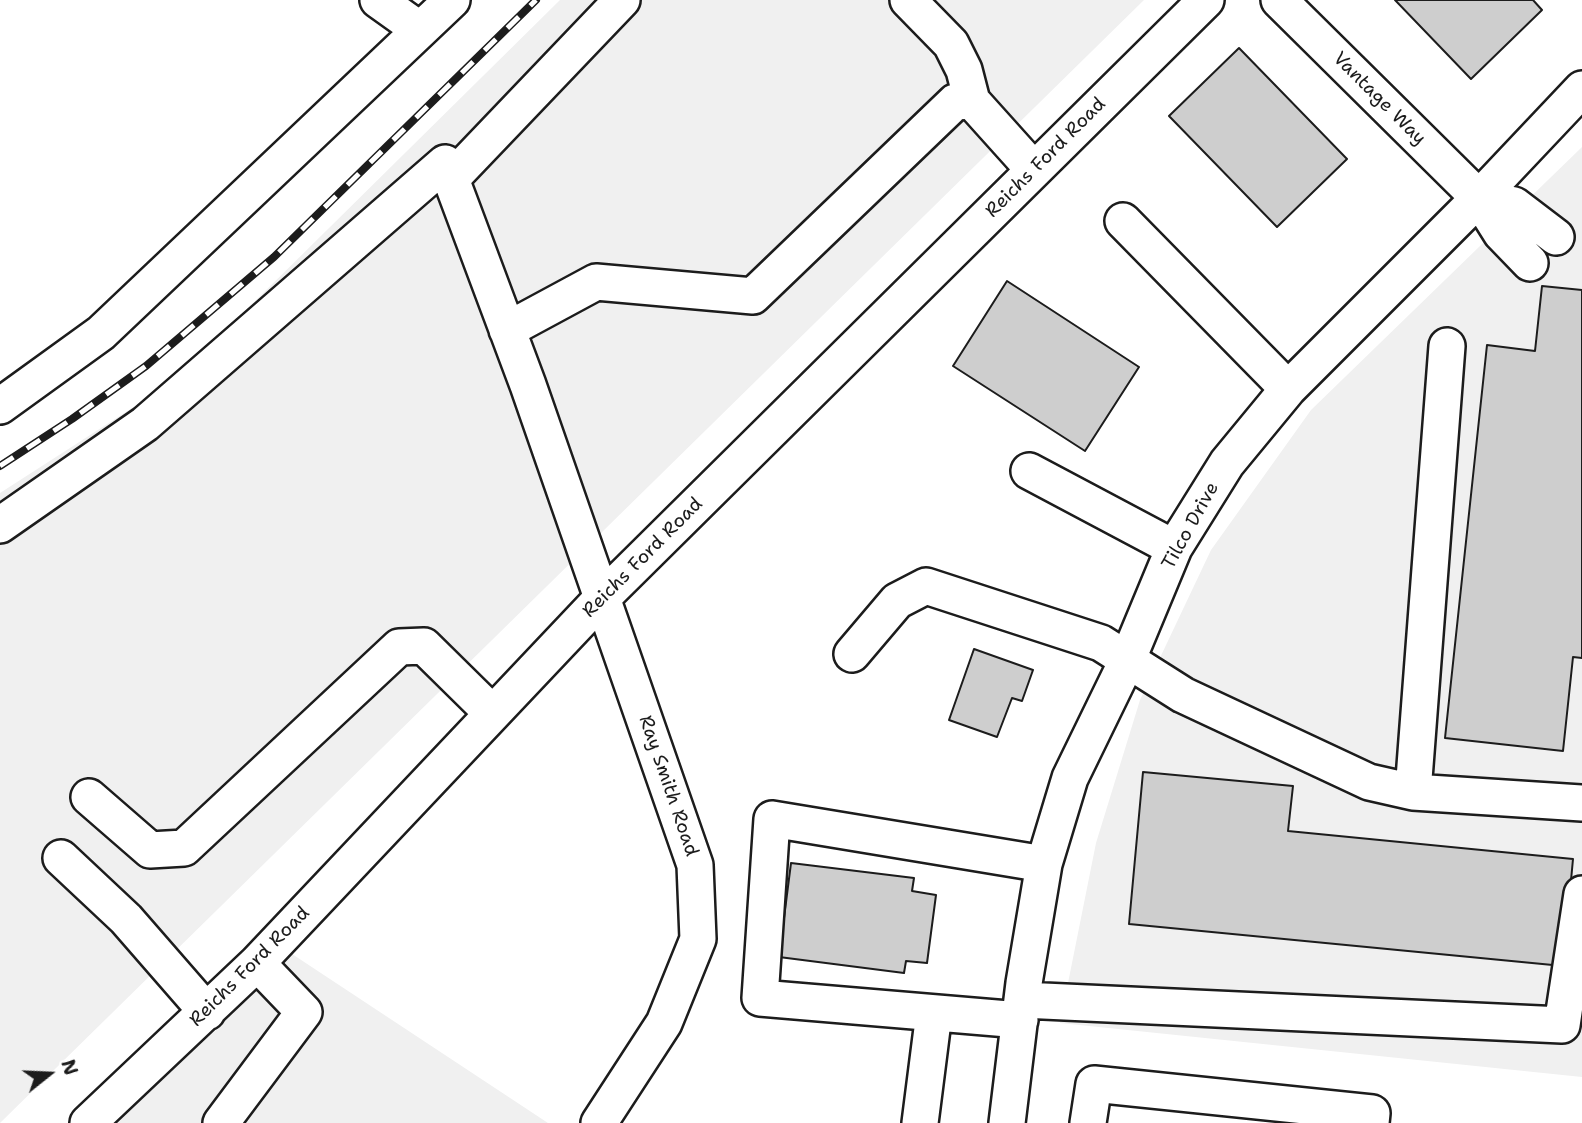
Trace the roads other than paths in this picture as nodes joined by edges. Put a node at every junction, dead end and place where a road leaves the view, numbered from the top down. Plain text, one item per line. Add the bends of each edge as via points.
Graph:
1 (378, 0) edge
2 (452, 0) edge
3 (622, 0) edge
4 (908, 0) edge
5 (1206, 0) edge
6 (1279, 0) edge
7 (420, 30) junction
8 (1582, 89) edge
9 (972, 101) junction
10 (1034, 170) junction
11 (448, 171) junction
12 (1479, 198) junction
13 (1123, 221) dead end
14 (1556, 237) dead end
15 (1530, 263) dead end
16 (507, 330) junction
17 (1447, 346) dead end
18 (1288, 389) junction
19 (0, 406) edge
20 (1029, 471) dead end
21 (0, 525) edge
22 (1174, 548) junction
23 (603, 597) junction
24 (852, 654) dead end
25 (1127, 661) junction
26 (492, 713) junction
27 (1413, 792) junction
28 (89, 797) dead end
29 (1582, 803) edge
30 (61, 858) dead end
31 (1044, 864) junction
32 (1582, 894) edge
33 (257, 963) junction
34 (1021, 1010) junction
35 (207, 1012) junction
36 (934, 1013) junction
37 (88, 1123) edge
38 (221, 1123) edge
39 (599, 1123) edge
40 (920, 1123) edge
41 (1007, 1123) edge
42 (1088, 1123) edge
43 (1371, 1123) edge

1 - 7 street
2 - 7 street
3 - 11 street
4 - 9 street via 951,44
5 - 10 street, Reichs Ford Road
6 - 12 street, Vantage Way
7 - 19 street via 101,334
8 - 12 street, Tilco Drive
9 - 10 street
9 - 16 street via 956,102 753,296 596,282
10 - 23 street, Reichs Ford Road
11 - 16 street, Ray Smith Road
11 - 21 street via 145,424
12 - 14 street via 1514,205
12 - 15 street, Vantage Way via 1501,233
12 - 18 street, Tilco Drive
13 - 18 street
16 - 23 street, Ray Smith Road
17 - 27 street
18 - 22 street, Tilco Drive via 1227,463
20 - 22 street
22 - 25 street, Tilco Drive
23 - 26 street, Reichs Ford Road
23 - 39 street, Ray Smith Road via 695,866 698,939 664,1023
24 - 25 street via 897,601 926,586 1101,643
25 - 27 street via 1183,695 1369,782
25 - 31 street, Tilco Drive via 1070,778
26 - 28 street via 424,646 399,647 184,848 150,850
26 - 33 street, Reichs Ford Road
27 - 29 street
30 - 35 street via 126,919
31 - 34 street, Tilco Drive
31 - 36 street via 772,819 760,998
32 - 34 street via 1562,1025
33 - 35 street, Reichs Ford Road
33 - 38 street via 304,1012
34 - 36 street
34 - 41 street, Tilco Drive
35 - 37 street, Reichs Ford Road
36 - 40 street
42 - 43 street via 1094,1084 1372,1113

